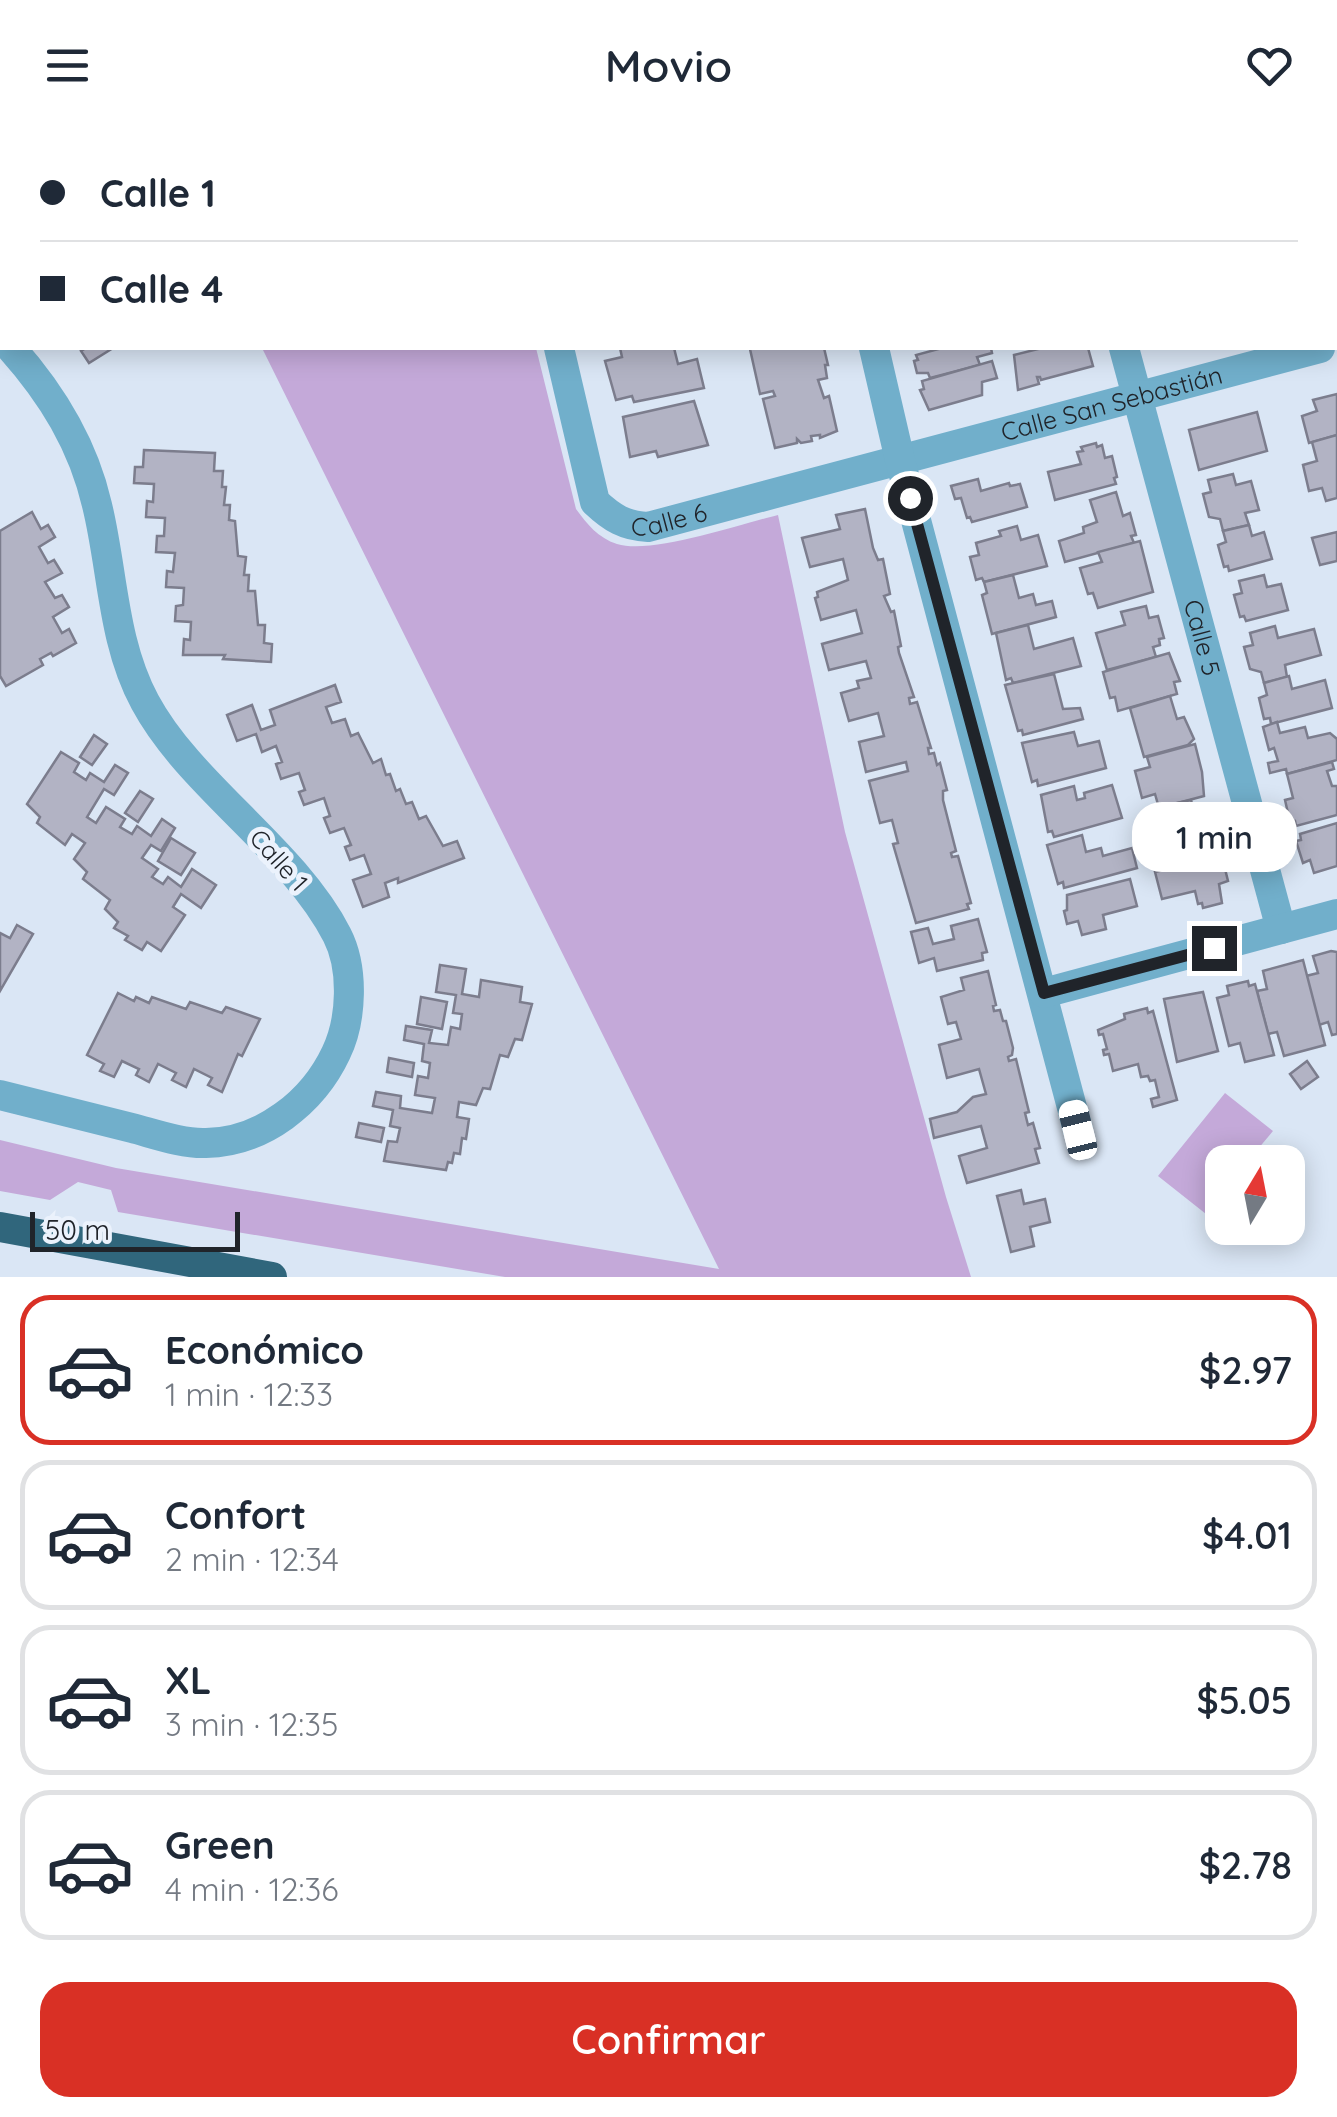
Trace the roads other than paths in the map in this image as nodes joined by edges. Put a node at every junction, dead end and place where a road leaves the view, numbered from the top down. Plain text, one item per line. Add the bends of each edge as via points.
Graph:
1 (13, 350) edge
2 (559, 350) edge
3 (874, 350) edge
4 (1125, 350) edge
5 (1312, 350) edge
6 (1137, 396) junction
7 (900, 460) junction
8 (1337, 914) edge
9 (1282, 929) junction
10 (1044, 993) junction
11 (0, 1095) edge
12 (1078, 1130) dead end
13 (0, 1227) edge
14 (272, 1277) edge

1 - 11 street, Calle 1 via 60,410 86,464 120,632 147,707 315,900 338,938 348,1003 339,1047 324,1077 302,1103 244,1136 206,1143
2 - 7 street, Calle 6 via 595,502 630,526 648,527
3 - 7 street
4 - 6 street, Calle 5
5 - 6 street, Calle San Sebastián
6 - 7 street, Calle San Sebastián
6 - 9 street, Calle 5
7 - 10 street
8 - 9 street
9 - 10 street
10 - 12 street
13 - 14 highway

